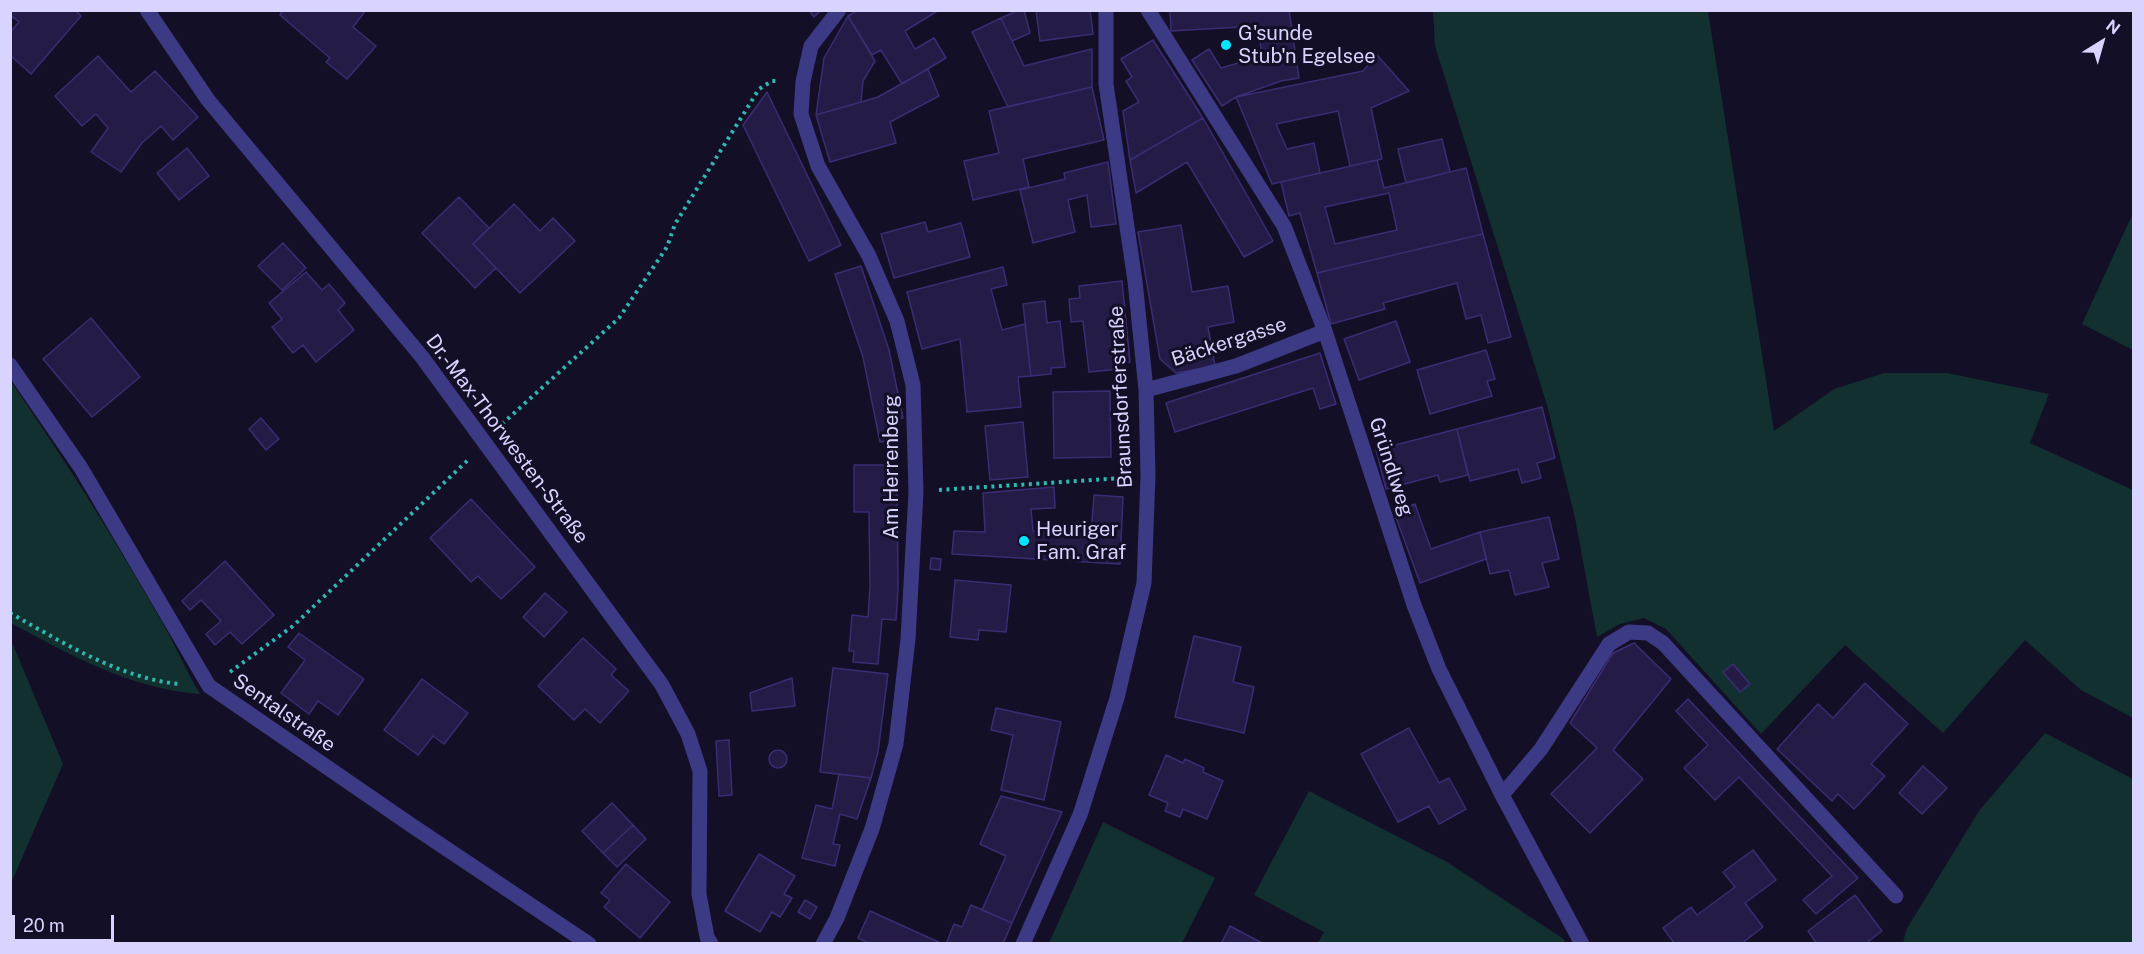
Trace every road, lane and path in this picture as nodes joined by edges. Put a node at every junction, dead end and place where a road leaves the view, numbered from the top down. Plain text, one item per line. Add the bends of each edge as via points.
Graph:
1 (147, 10) edge
2 (839, 10) edge
3 (1106, 10) edge
4 (1148, 10) edge
5 (803, 82) junction
6 (1325, 331) junction
7 (10, 365) edge
8 (1146, 390) junction
9 (484, 441) junction
10 (1148, 476) junction
11 (916, 492) junction
12 (10, 613) edge
13 (209, 687) junction
14 (1502, 795) junction
15 (1896, 897) dead end
16 (589, 944) edge
17 (711, 944) edge
18 (823, 944) edge
19 (1023, 944) edge
20 (1582, 944) edge

1 - 9 street, Dr.-Max-Thorwesten-Straße via 208,100 422,357
2 - 5 street, Am Herrenberg via 811,46
3 - 8 street, Braunsdorferstraße via 1106,84 1135,281
4 - 6 street, Gründlweg via 1284,226
5 - 9 path via 772,81 759,89 675,224 667,247 619,318
5 - 11 street, Am Herrenberg via 801,114 818,166 868,256 897,321 913,385
6 - 8 street, Bäckergasse via 1236,366
6 - 14 street, Gründlweg via 1414,605 1439,669
7 - 13 street, Sentalstraße via 81,468
8 - 10 street, Braunsdorferstraße
9 - 13 path via 293,626
9 - 17 street, Dr.-Max-Thorwesten-Straße via 662,685 688,734 700,771 699,894
10 - 11 path
10 - 19 street, Braunsdorferstraße via 1144,583 1117,698 1080,815
11 - 18 street, Am Herrenberg via 908,639 896,744 872,829
12 - 13 path via 127,672 175,684
13 - 16 street, Sentalstraße
14 - 15 street via 1541,749 1609,644 1629,632 1648,633 1663,644
14 - 20 street, Gründlweg

